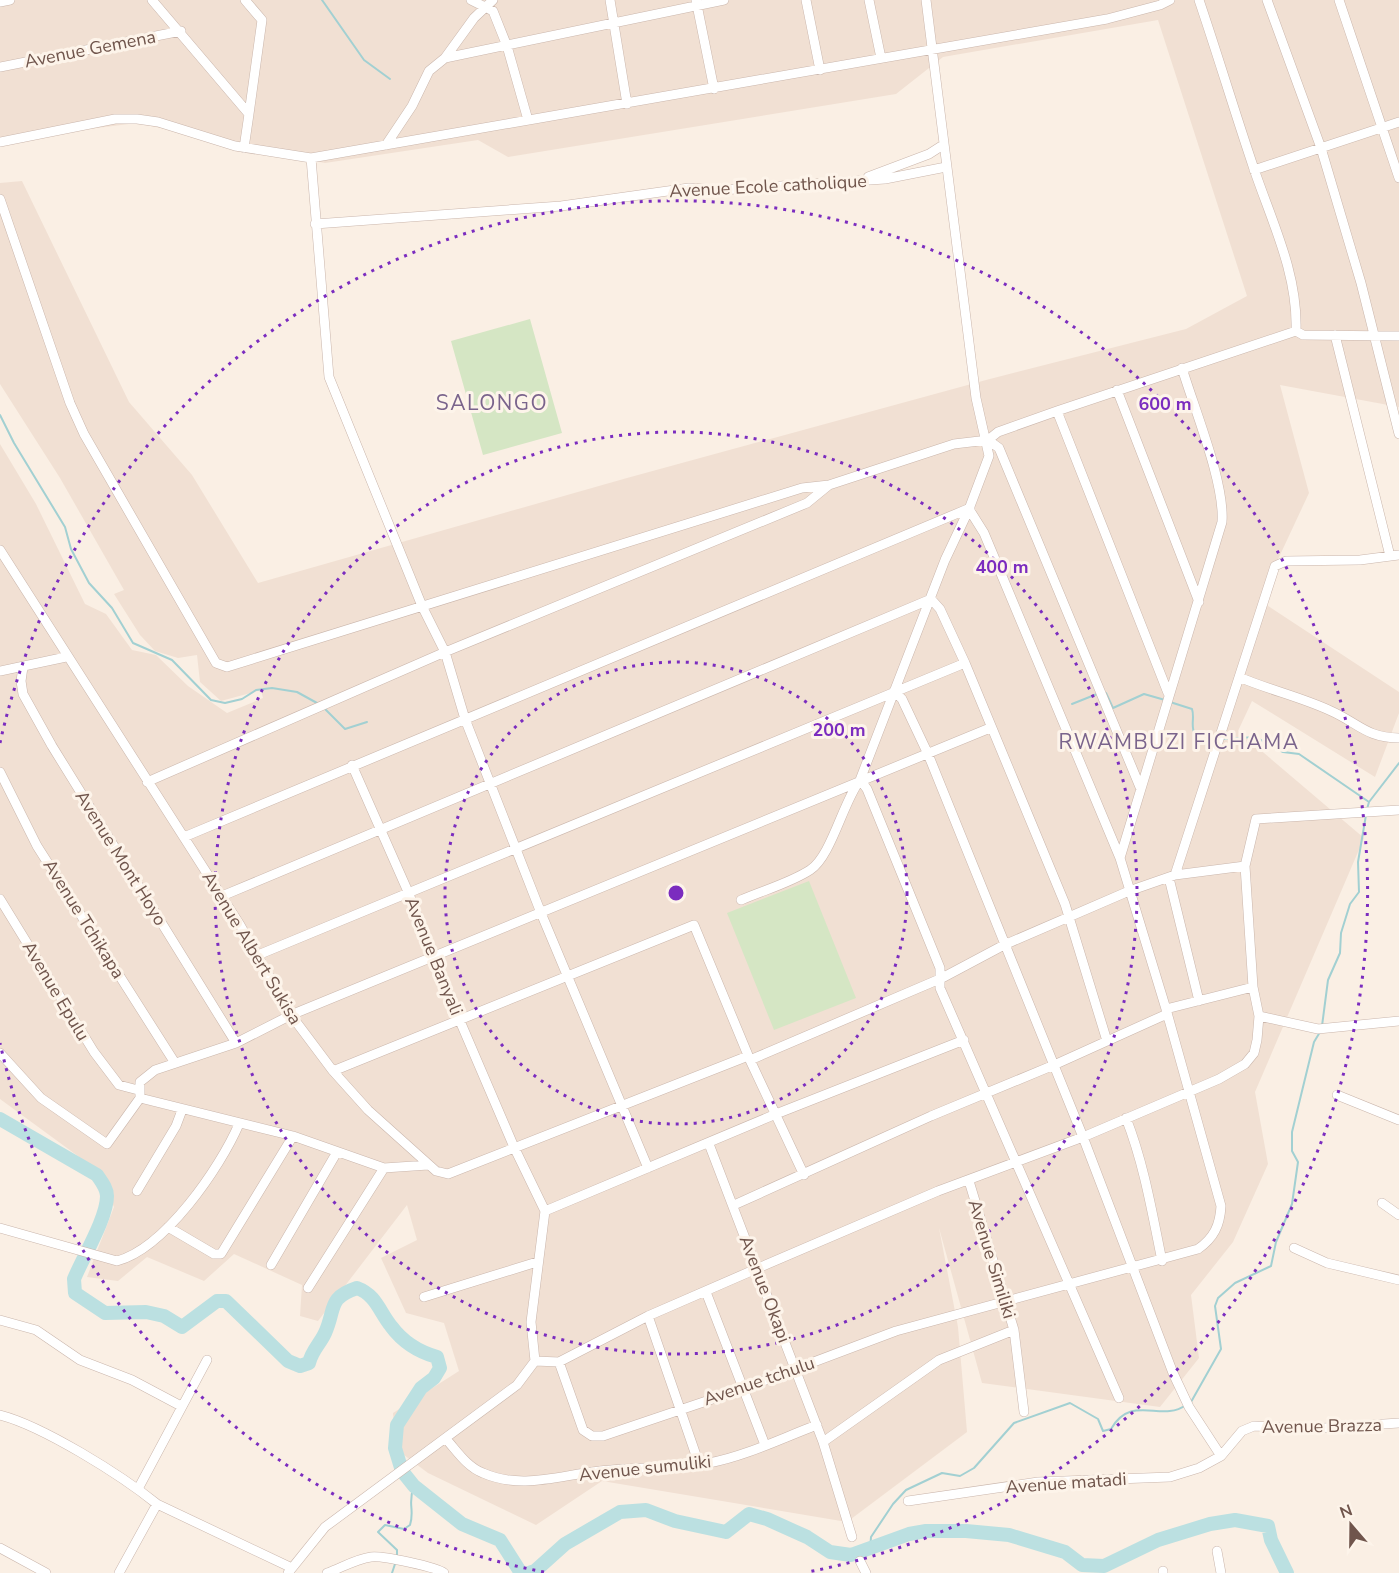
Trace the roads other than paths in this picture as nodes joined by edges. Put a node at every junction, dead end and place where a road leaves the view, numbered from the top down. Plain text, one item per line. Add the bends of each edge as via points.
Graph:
1 (10, 0) edge
2 (153, 0) edge
3 (245, 0) edge
4 (471, 0) edge
5 (610, 0) edge
6 (724, 0) edge
7 (806, 0) edge
8 (869, 0) edge
9 (926, 0) edge
10 (1170, 0) edge
11 (1199, 0) edge
12 (1267, 0) edge
13 (1339, 0) edge
14 (0, 2) edge
15 (697, 3) edge
16 (490, 4) edge
17 (614, 22) junction
18 (181, 31) junction
19 (507, 46) junction
20 (933, 50) junction
21 (445, 58) junction
22 (881, 58) junction
23 (0, 67) edge
24 (820, 70) junction
25 (714, 89) junction
26 (627, 104) junction
27 (249, 114) junction
28 (528, 120) junction
29 (1399, 122) edge
30 (1382, 130) junction
31 (0, 142) edge
32 (386, 145) junction
33 (943, 145) junction
34 (244, 148) junction
35 (1321, 148) junction
36 (310, 158) junction
37 (946, 166) junction
38 (1254, 170) junction
39 (1399, 178) edge
40 (861, 180) junction
41 (0, 199) edge
42 (315, 224) junction
43 (1296, 331) junction
44 (1375, 334) junction
45 (1335, 335) junction
46 (1399, 336) edge
47 (1182, 368) junction
48 (1117, 390) junction
49 (1057, 411) junction
50 (1399, 434) edge
51 (988, 440) junction
52 (829, 485) junction
53 (969, 509) junction
54 (0, 550) edge
55 (1394, 556) edge
56 (931, 599) junction
57 (1199, 602) junction
58 (422, 606) junction
59 (445, 652) junction
60 (66, 657) junction
61 (965, 663) junction
62 (23, 667) junction
63 (0, 671) edge
64 (1239, 677) junction
65 (894, 691) junction
66 (1167, 698) junction
67 (465, 719) junction
68 (990, 728) junction
69 (1399, 738) edge
70 (928, 754) junction
71 (352, 765) junction
72 (0, 772) edge
73 (860, 780) junction
74 (147, 782) junction
75 (492, 782) junction
76 (1140, 787) junction
77 (1399, 810) edge
78 (381, 831) junction
79 (184, 837) junction
80 (516, 847) junction
81 (1120, 858) junction
82 (1245, 866) junction
83 (1172, 877) junction
84 (1129, 891) junction
85 (409, 894) junction
86 (222, 896) junction
87 (0, 899) edge
88 (741, 900) dead end
89 (541, 913) junction
90 (1067, 917) junction
91 (1004, 945) junction
92 (258, 955) junction
93 (433, 958) junction
94 (568, 977) junction
95 (942, 978) junction
96 (1253, 987) junction
97 (1199, 1001) junction
98 (1166, 1012) junction
99 (291, 1015) junction
100 (1259, 1016) junction
101 (461, 1020) junction
102 (1399, 1021) edge
103 (963, 1040) junction
104 (1107, 1041) junction
105 (236, 1043) junction
106 (0, 1053) edge
107 (749, 1058) junction
108 (175, 1063) junction
109 (1054, 1065) junction
110 (333, 1071) junction
111 (1189, 1092) junction
112 (988, 1093) junction
113 (139, 1094) junction
114 (1336, 1095) dead end
115 (622, 1105) junction
116 (182, 1110) junction
117 (776, 1114) junction
118 (1126, 1118) junction
119 (1399, 1120) edge
120 (239, 1124) junction
121 (293, 1136) junction
122 (1083, 1137) junction
123 (709, 1144) junction
124 (514, 1148) junction
125 (336, 1152) junction
126 (1017, 1162) junction
127 (428, 1165) junction
128 (384, 1168) junction
129 (648, 1168) junction
130 (804, 1174) junction
131 (969, 1181) junction
132 (137, 1191) dead end
133 (1382, 1203) dead end
134 (734, 1205) junction
135 (545, 1211) junction
136 (1399, 1215) edge
137 (168, 1227) junction
138 (0, 1228) edge
139 (1294, 1248) dead end
140 (1161, 1261) junction
141 (537, 1262) junction
142 (271, 1265) dead end
143 (756, 1269) junction
144 (1132, 1269) junction
145 (1399, 1280) edge
146 (1071, 1286) junction
147 (308, 1288) dead end
148 (706, 1292) junction
149 (424, 1297) dead end
150 (1006, 1302) junction
151 (648, 1316) junction
152 (0, 1320) edge
153 (1014, 1330) junction
154 (207, 1360) dead end
155 (535, 1361) junction
156 (559, 1362) junction
157 (796, 1369) junction
158 (742, 1389) junction
159 (1119, 1398) dead end
160 (181, 1406) junction
161 (680, 1408) junction
162 (1024, 1412) dead end
163 (0, 1415) edge
164 (1399, 1423) edge
165 (817, 1425) junction
166 (446, 1439) junction
167 (823, 1442) junction
168 (765, 1445) junction
169 (1221, 1456) junction
170 (699, 1464) junction
171 (138, 1489) junction
172 (908, 1501) dead end
173 (157, 1504) junction
174 (852, 1537) dead end
175 (0, 1548) edge
176 (1217, 1551) dead end
177 (860, 1561) dead end
178 (290, 1571) edge
179 (46, 1573) edge
180 (119, 1573) edge
181 (327, 1573) edge
182 (444, 1573) edge
183 (866, 1573) edge
184 (1221, 1573) edge

1 - 14 street
2 - 18 street
3 - 27 street via 262,20
4 - 16 street
5 - 17 street
6 - 15 street
7 - 24 street
8 - 22 street
9 - 20 street
10 - 20 street via 1107,19
11 - 38 street
12 - 35 street
13 - 30 street
15 - 17 street
15 - 25 street
16 - 19 street
16 - 21 street via 474,18
17 - 19 street
17 - 26 street
18 - 23 street, Avenue Gemena
18 - 27 street
19 - 21 street
19 - 28 street
20 - 22 street
20 - 33 street
21 - 32 street via 429,71
22 - 24 street
24 - 25 street
25 - 26 street
26 - 28 street
27 - 34 street
28 - 32 street
29 - 30 street
30 - 35 street
30 - 39 street
31 - 34 street via 137,118
32 - 36 street
33 - 37 street
33 - 40 street
34 - 36 street
35 - 38 street
35 - 44 street
36 - 42 street
37 - 40 street, Avenue Ecole catholique
37 - 51 street via 976,398
38 - 43 street via 1287,259 1297,310
40 - 42 street, Avenue Ecole catholique via 721,190 689,188 561,206
41 - 58 street via 84,434 216,663 227,667
42 - 58 street via 329,377
43 - 45 street via 1304,335
43 - 47 street
44 - 45 street
44 - 46 street
44 - 50 street
45 - 55 street
47 - 48 street
47 - 57 street via 1223,509
48 - 49 street
48 - 57 street
49 - 51 street via 998,432
49 - 66 street
51 - 52 street via 954,444
51 - 53 street via 989,456
51 - 76 street via 999,448
52 - 58 street via 802,488
52 - 59 street via 807,503
53 - 56 street
53 - 67 street
53 - 81 street, Avenue tchulu via 984,533
54 - 60 street, Avenue Albert Sukisa
55 - 64 street via 1286,561 1275,566
56 - 61 street via 940,609
56 - 65 street
56 - 75 street
57 - 66 street
58 - 59 street
59 - 67 street
59 - 74 street
60 - 62 street
60 - 74 street, Avenue Albert Sukisa
61 - 65 street
61 - 68 street
62 - 63 street
62 - 105 street, Avenue Mont Hoyo via 23,694 52,746
64 - 69 street via 1331,710 1379,738
64 - 83 street
65 - 70 street via 902,699
65 - 73 street
65 - 80 street
66 - 76 street
67 - 71 street
67 - 75 street
68 - 70 street
68 - 90 street via 1065,904
70 - 73 street
70 - 91 street
71 - 78 street, Avenue Banyali
71 - 79 street
72 - 108 street, Avenue Tchikapa via 38,846
73 - 88 street via 822,858 812,869
73 - 89 street
73 - 95 street via 867,789
74 - 79 street, Avenue Albert Sukisa
75 - 78 street
75 - 80 street
76 - 81 street
77 - 82 street via 1256,819
78 - 85 street, Avenue Banyali
78 - 86 street
79 - 86 street, Avenue Albert Sukisa
80 - 85 street
80 - 89 street
81 - 84 street, Avenue tchulu
82 - 83 street, Avenue Albert Sukisa
82 - 96 street
83 - 84 street, Avenue Albert Sukisa
83 - 97 street
84 - 90 street, Avenue Albert Sukisa
84 - 98 street, Avenue tchulu
85 - 92 street
85 - 93 street, Avenue Banyali
86 - 92 street, Avenue Albert Sukisa
87 - 113 street, Avenue Epulu via 94,1052 119,1084
89 - 93 street
89 - 94 street
90 - 91 street, Avenue Albert Sukisa
90 - 104 street
91 - 95 street, Avenue Albert Sukisa
91 - 109 street
92 - 99 street, Avenue Albert Sukisa
93 - 99 street
93 - 101 street, Avenue Banyali
94 - 101 street
94 - 107 street via 694,926
94 - 115 street
95 - 103 street via 940,988
95 - 107 street, Avenue Albert Sukisa
96 - 97 street
96 - 100 street
97 - 98 street
98 - 104 street
98 - 111 street, Avenue tchulu
99 - 105 street
99 - 110 street, Avenue Albert Sukisa
100 - 102 street via 1321,1029
100 - 111 street via 1254,1053 1245,1064
101 - 110 street
101 - 124 street, Avenue Banyali
103 - 112 street
103 - 117 street
104 - 109 street
105 - 108 street
106 - 113 street via 41,1098 107,1144
107 - 115 street, Avenue Albert Sukisa
107 - 117 street
108 - 113 street via 146,1075 140,1082
109 - 112 street
109 - 122 street
110 - 127 street, Avenue Albert Sukisa via 368,1110
111 - 118 street
111 - 140 street, Avenue tchulu via 1221,1206 1220,1222 1208,1242 1198,1249
112 - 126 street
112 - 130 street
113 - 116 street, Avenue Epulu
114 - 119 street
115 - 124 street, Avenue Albert Sukisa
115 - 129 street
116 - 120 street, Avenue Epulu
116 - 132 street
117 - 123 street
117 - 130 street
118 - 122 street
118 - 140 street via 1143,1169
120 - 121 street, Avenue Epulu
120 - 137 street via 207,1181
121 - 125 street, Avenue Epulu
121 - 137 street via 221,1254 214,1254
122 - 126 street
122 - 144 street
123 - 129 street
123 - 134 street, Avenue Okapi
124 - 127 street, Avenue Albert Sukisa via 448,1174
124 - 135 street
125 - 128 street, Avenue Epulu
125 - 142 street
126 - 131 street
126 - 146 street
127 - 128 street
128 - 147 street
129 - 135 street
130 - 134 street
131 - 143 street
131 - 150 street, Avenue Similiki
133 - 136 street
134 - 143 street, Avenue Okapi
135 - 141 street
137 - 138 street via 117,1261
139 - 145 street via 1345,1268
140 - 144 street, Avenue tchulu
141 - 149 street
141 - 155 street via 531,1322
143 - 148 street
143 - 157 street, Avenue Okapi
144 - 146 street, Avenue tchulu
144 - 169 street via 1173,1373
146 - 150 street, Avenue tchulu
146 - 159 street
148 - 151 street
148 - 158 street
150 - 153 street, Avenue Similiki
150 - 157 street, Avenue tchulu via 896,1331
151 - 156 street
151 - 161 street
152 - 160 street via 36,1330 80,1360 132,1380
153 - 162 street
153 - 167 street, Avenue Similiki via 939,1360
154 - 160 street
155 - 156 street
155 - 166 street via 517,1385
156 - 161 street, Avenue tchulu via 583,1430 592,1436 603,1436
157 - 158 street, Avenue tchulu
157 - 165 street, Avenue Okapi
158 - 161 street, Avenue tchulu
158 - 168 street
160 - 171 street
161 - 170 street
163 - 171 street via 23,1421
164 - 169 street, Avenue Brazza via 1309,1429 1254,1426 1242,1431
165 - 167 street, Avenue Okapi
165 - 168 street, Avenue sumuliki
166 - 170 street, Avenue sumuliki via 472,1467 509,1480 550,1481 598,1471
166 - 178 street via 325,1527
167 - 174 street, Avenue Okapi
168 - 170 street, Avenue sumuliki
169 - 172 street, Avenue matadi via 1170,1477 1038,1482
171 - 173 street
173 - 178 street
173 - 180 street
175 - 179 street
176 - 184 street
177 - 183 street
181 - 182 street via 383,1556 438,1568

